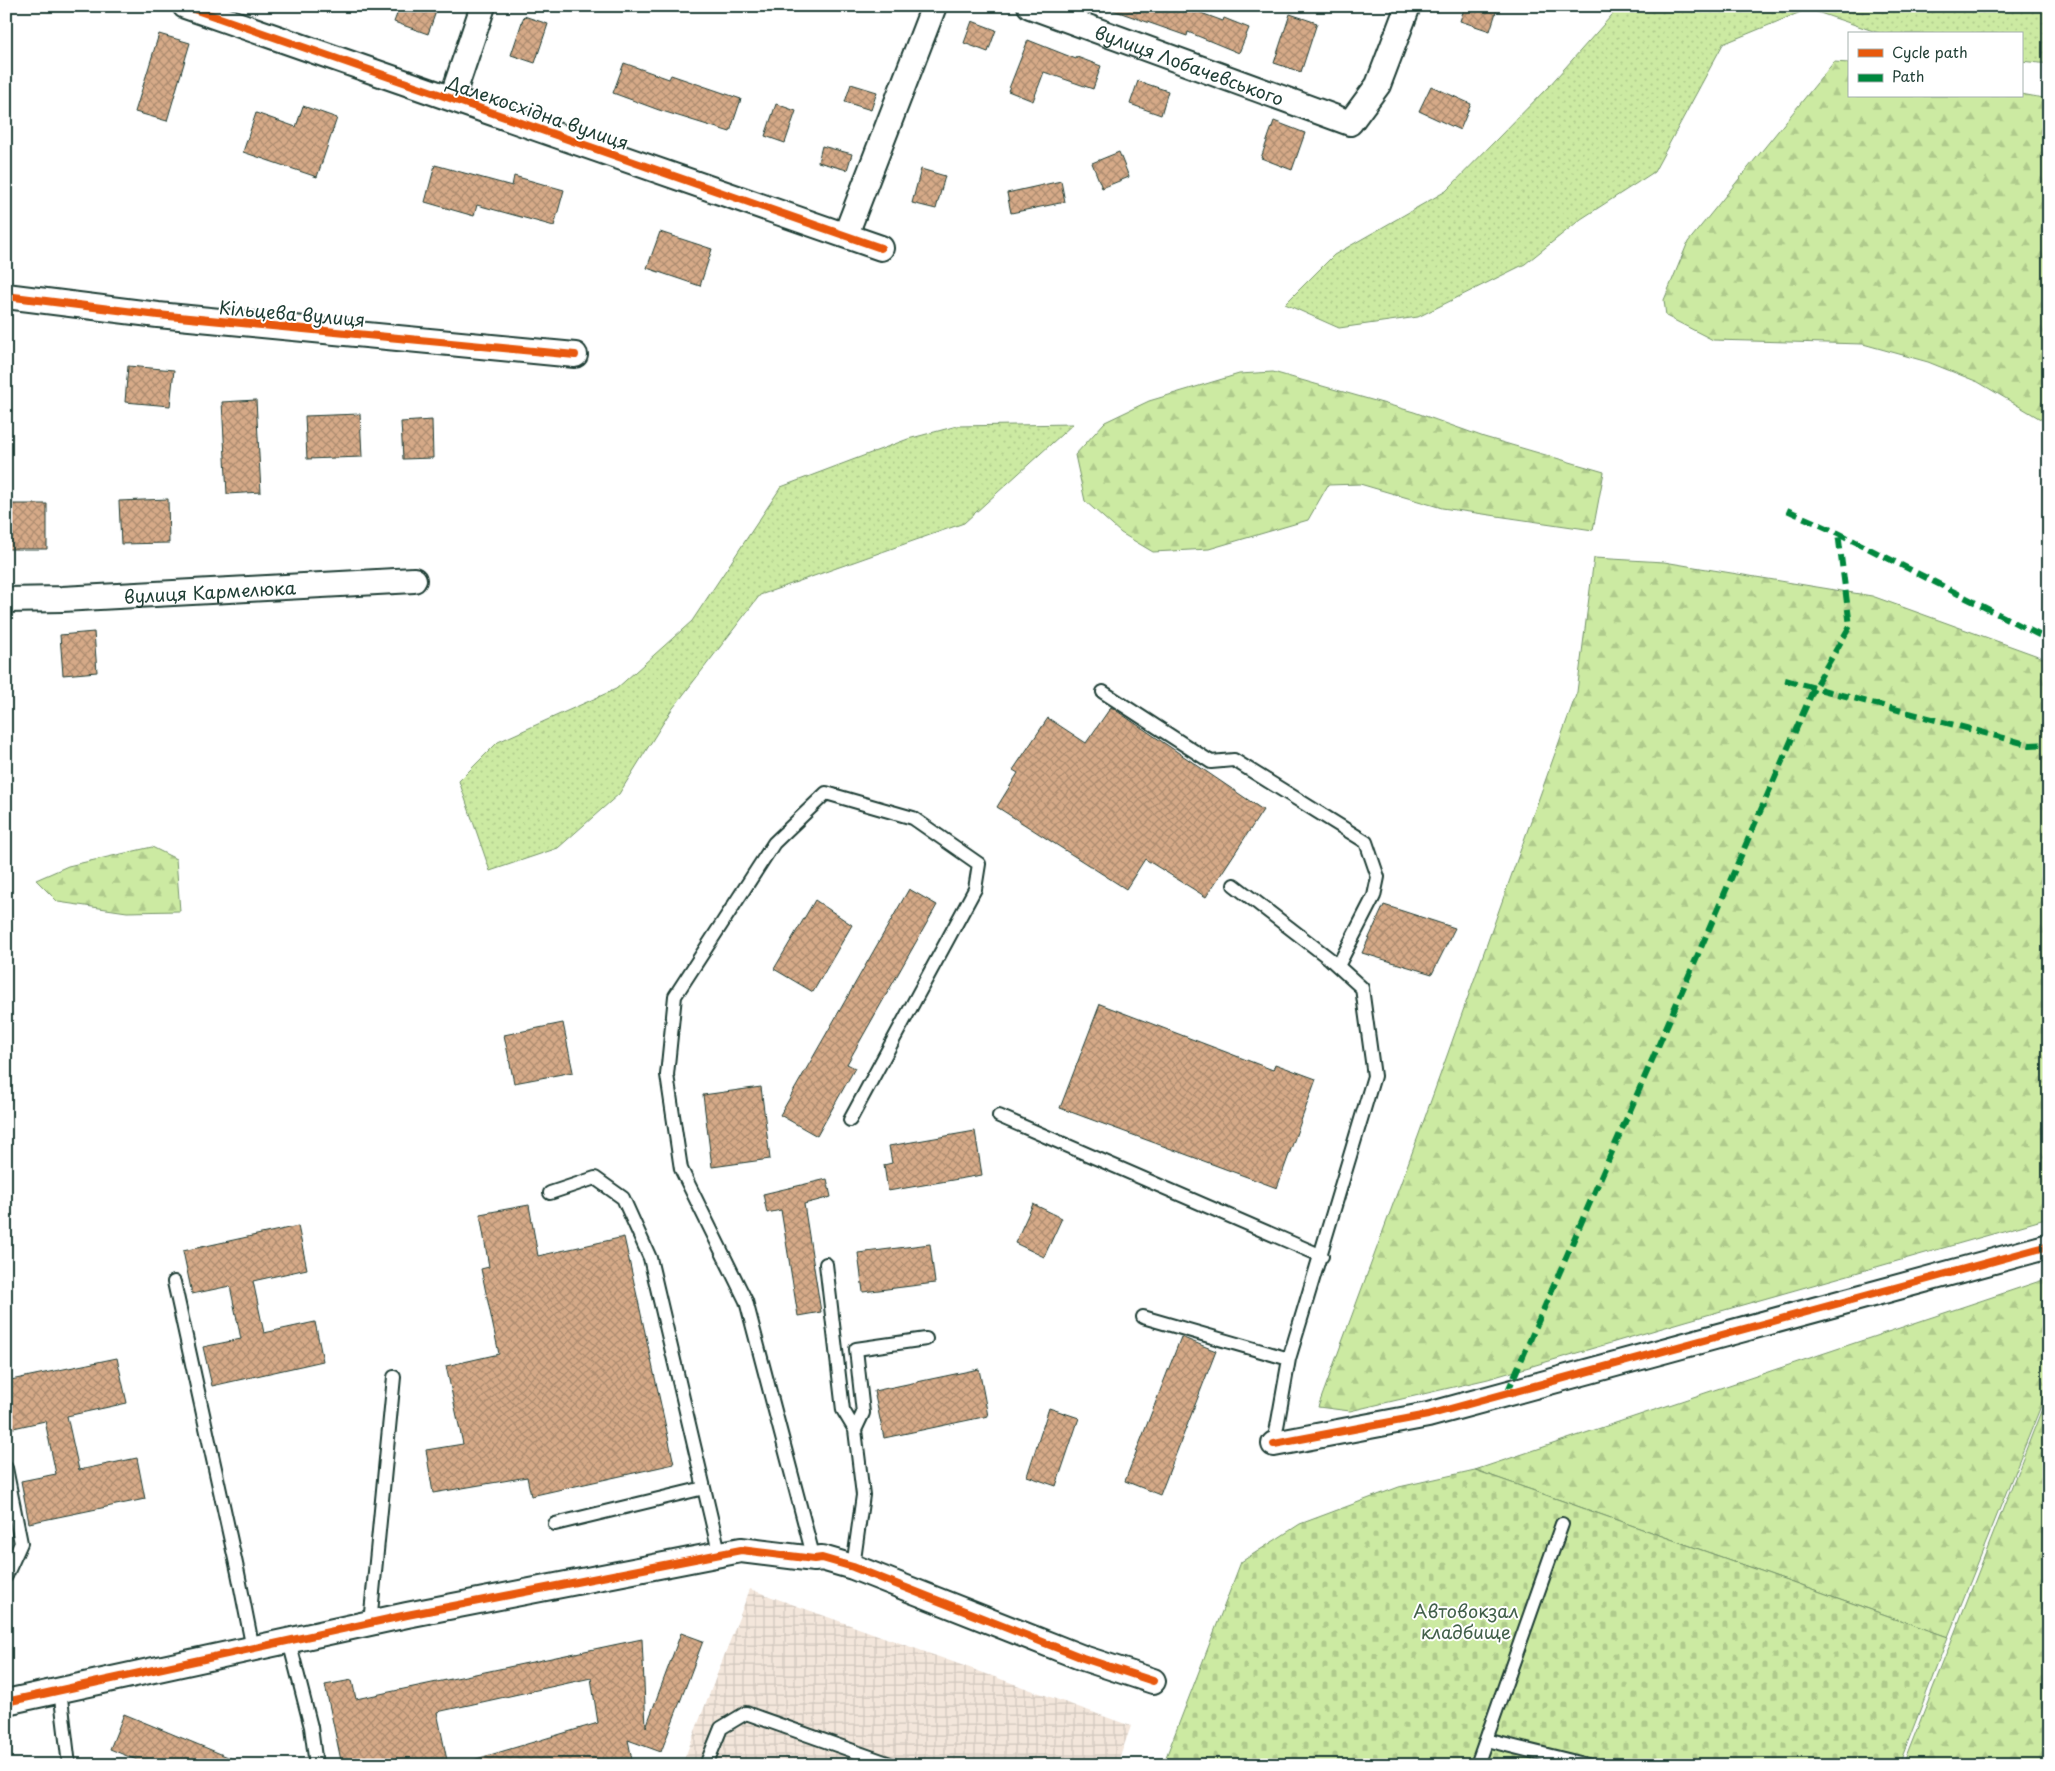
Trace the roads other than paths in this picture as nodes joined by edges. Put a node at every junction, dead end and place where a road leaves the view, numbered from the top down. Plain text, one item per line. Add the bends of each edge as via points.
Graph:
1 (185, 6) edge
2 (483, 6) edge
3 (934, 6) edge
4 (1030, 6) edge
5 (1408, 6) edge
6 (452, 98) junction
7 (846, 234) junction
8 (881, 248) dead end
9 (6, 296) edge
10 (575, 355) dead end
11 (414, 580) dead end
12 (6, 600) edge
13 (1103, 692) dead end
14 (1234, 885) dead end
15 (1338, 966) junction
16 (999, 1116) dead end
17 (850, 1120) dead end
18 (550, 1193) dead end
19 (2049, 1246) edge
20 (1322, 1256) junction
21 (826, 1264) dead end
22 (174, 1282) dead end
23 (1143, 1318) dead end
24 (926, 1339) dead end
25 (1289, 1359) junction
26 (394, 1377) dead end
27 (855, 1430) junction
28 (1274, 1444) joint
29 (6, 1468) edge
30 (704, 1488) junction
31 (555, 1524) dead end
32 (1562, 1524) dead end
33 (720, 1555) junction
34 (814, 1559) junction
35 (853, 1567) junction
36 (6, 1576) edge
37 (370, 1623) junction
38 (289, 1641) junction
39 (252, 1649) junction
40 (1153, 1681) dead end
41 (60, 1690) junction
42 (6, 1702) edge
43 (1486, 1740) junction
44 (69, 1765) edge
45 (316, 1765) edge
46 (706, 1765) edge
47 (893, 1765) edge
48 (1477, 1765) edge
49 (1588, 1765) edge

1 - 6 street, Далекосхідна вулиця
2 - 6 street
3 - 7 street
4 - 5 street, вулиця Лобачевського via 1350,123 1378,85
6 - 7 street, Далекосхідна вулиця
7 - 8 street, Далекосхідна вулиця
9 - 10 street, Кільцева вулиця via 158,315
11 - 12 street, вулиця Кармелюка
13 - 15 lane via 1212,762 1234,760 1366,842 1378,877 1374,896
14 - 15 lane
15 - 20 lane via 1362,988 1374,1076
16 - 20 lane
17 - 34 lane via 975,889 979,864 914,818 826,793 774,843 675,996 667,1075 681,1169 746,1301
18 - 30 lane via 595,1178 624,1198 650,1258
19 - 28 street via 1428,1415
20 - 25 lane
21 - 27 lane via 843,1410
22 - 39 lane
23 - 25 lane
24 - 27 lane via 856,1349 863,1413
25 - 28 lane
26 - 37 lane
27 - 35 lane via 863,1495
29 - 36 lane via 21,1543
30 - 31 lane
30 - 33 lane
32 - 43 lane
33 - 34 street via 741,1550
33 - 37 street
34 - 35 street via 822,1558
35 - 40 street via 1074,1655
37 - 38 street
38 - 39 street
38 - 45 lane
39 - 41 street
41 - 42 street
41 - 44 lane
43 - 48 lane
43 - 49 lane
46 - 47 lane via 721,1728 746,1713

